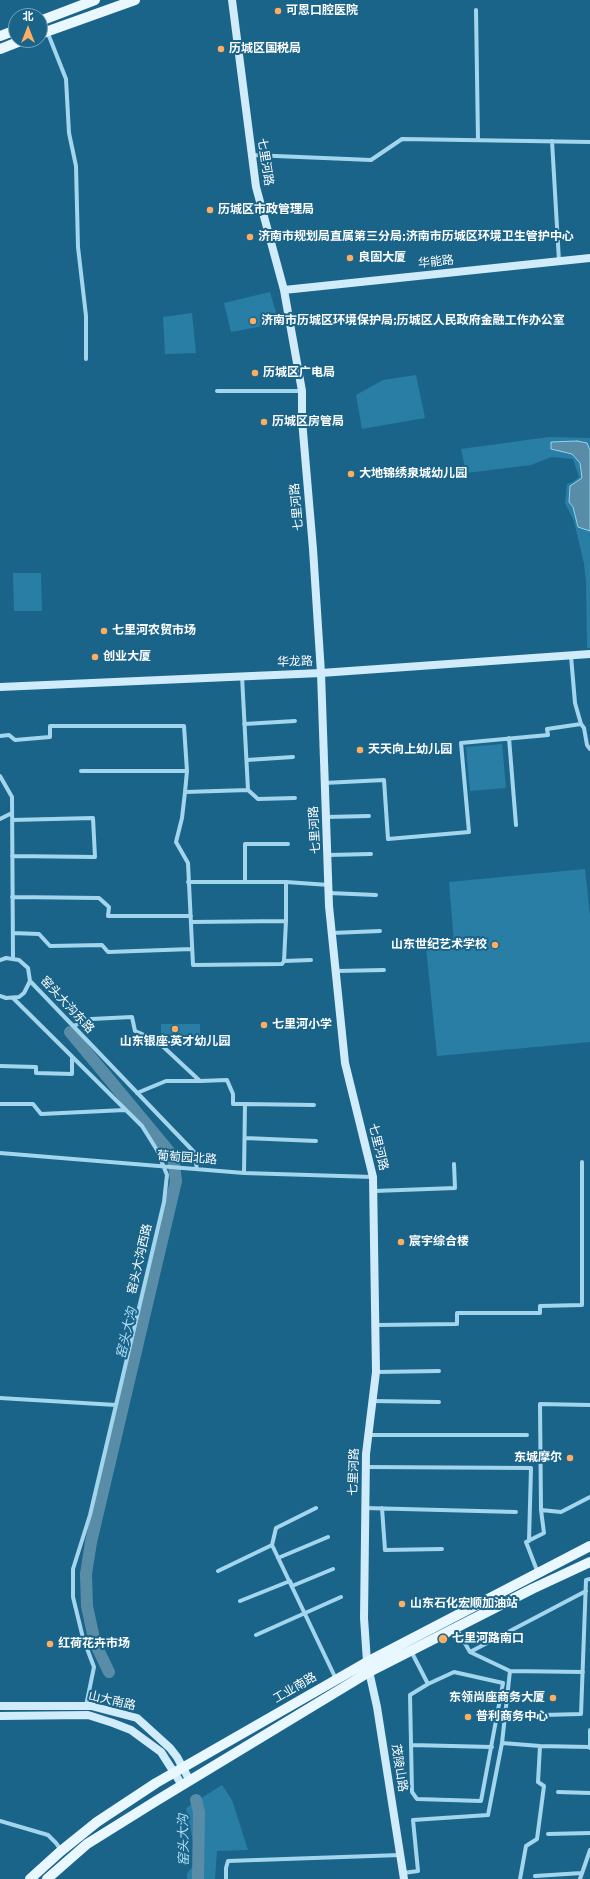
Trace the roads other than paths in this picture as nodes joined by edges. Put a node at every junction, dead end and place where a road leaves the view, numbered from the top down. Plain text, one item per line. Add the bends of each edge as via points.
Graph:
1 (95, 0) edge
2 (135, 0) edge
3 (232, 0) edge
4 (476, 10) dead end
5 (48, 18) edge
6 (48, 30) edge
7 (48, 42) edge
8 (478, 140) junction
9 (552, 141) junction
10 (590, 142) edge
11 (251, 155) junction
12 (590, 258) edge
13 (560, 261) junction
14 (284, 290) junction
15 (86, 359) dead end
16 (302, 391) junction
17 (217, 392) dead end
18 (590, 654) edge
19 (572, 656) junction
20 (320, 673) junction
21 (242, 676) junction
22 (0, 687) edge
23 (295, 721) dead end
24 (244, 724) junction
25 (581, 724) junction
26 (0, 736) edge
27 (510, 738) junction
28 (590, 748) edge
29 (293, 758) dead end
30 (247, 760) junction
31 (81, 771) dead end
32 (187, 771) junction
33 (0, 776) edge
34 (324, 783) junction
35 (248, 790) junction
36 (185, 792) junction
37 (295, 798) dead end
38 (12, 814) junction
39 (369, 816) dead end
40 (326, 817) junction
41 (0, 819) edge
42 (12, 820) junction
43 (516, 825) dead end
44 (288, 844) dead end
45 (371, 854) dead end
46 (328, 855) junction
47 (12, 856) junction
48 (188, 882) junction
49 (245, 882) junction
50 (286, 882) junction
51 (329, 889) junction
52 (376, 895) dead end
53 (12, 897) junction
54 (191, 916) junction
55 (286, 921) junction
56 (191, 922) junction
57 (380, 931) dead end
58 (13, 933) junction
59 (332, 933) junction
60 (192, 949) junction
61 (13, 958) junction
62 (0, 960) edge
63 (311, 960) dead end
64 (284, 961) junction
65 (384, 970) dead end
66 (336, 971) junction
67 (30, 981) junction
68 (0, 996) edge
69 (12, 998) junction
70 (73, 1026) junction
71 (72, 1057) junction
72 (0, 1066) edge
73 (200, 1081) junction
74 (137, 1093) junction
75 (0, 1104) edge
76 (245, 1104) junction
77 (314, 1105) dead end
78 (126, 1110) junction
79 (245, 1138) junction
80 (316, 1141) dead end
81 (0, 1153) edge
82 (582, 1162) dead end
83 (454, 1164) dead end
84 (164, 1166) junction
85 (197, 1169) junction
86 (244, 1173) junction
87 (373, 1177) junction
88 (374, 1191) junction
89 (376, 1325) junction
90 (439, 1371) dead end
91 (376, 1372) junction
92 (0, 1398) edge
93 (372, 1401) junction
94 (439, 1402) dead end
95 (116, 1405) junction
96 (590, 1405) edge
97 (368, 1435) junction
98 (527, 1435) dead end
99 (365, 1467) junction
100 (590, 1497) edge
101 (316, 1508) dead end
102 (365, 1508) junction
103 (382, 1508) junction
104 (541, 1510) junction
105 (516, 1512) dead end
106 (328, 1537) dead end
107 (529, 1541) junction
108 (272, 1545) junction
109 (590, 1546) edge
110 (442, 1549) dead end
111 (278, 1558) junction
112 (590, 1562) edge
113 (333, 1569) dead end
114 (218, 1571) dead end
115 (538, 1572) junction
116 (590, 1579) edge
117 (290, 1581) junction
118 (292, 1586) junction
119 (586, 1591) junction
120 (341, 1597) dead end
121 (240, 1602) dead end
122 (305, 1613) junction
123 (456, 1627) junction
124 (256, 1635) dead end
125 (411, 1651) junction
126 (470, 1652) junction
127 (367, 1662) junction
128 (510, 1671) junction
129 (369, 1672) junction
130 (583, 1672) junction
131 (336, 1679) junction
132 (428, 1684) junction
133 (0, 1706) edge
134 (86, 1706) junction
135 (0, 1716) edge
136 (505, 1716) junction
137 (590, 1730) edge
138 (502, 1743) junction
139 (411, 1746) junction
140 (540, 1746) junction
141 (492, 1747) junction
142 (590, 1747) edge
143 (183, 1768) junction
144 (174, 1774) junction
145 (186, 1783) junction
146 (558, 1792) dead end
147 (590, 1793) edge
148 (0, 1821) edge
149 (590, 1833) edge
150 (548, 1834) dead end
151 (590, 1850) edge
152 (61, 1851) junction
153 (400, 1855) junction
154 (582, 1873) junction
155 (404, 1876) edge
156 (535, 1876) dead end
157 (30, 1879) edge
158 (46, 1879) edge
159 (226, 1879) edge
160 (520, 1879) edge
161 (580, 1879) edge

1 - 5 main road
2 - 6 main road
3 - 11 main road, 七里河路
4 - 8 street
7 - 15 street via 66,80 69,133 76,166 78,240 86,316
8 - 9 street
8 - 11 street via 402,139 371,160
9 - 10 street
9 - 13 street
11 - 14 main road, 七里河路 via 256,187
12 - 13 main road, 华能路
13 - 14 main road, 华能路
14 - 16 main road, 七里河路
16 - 17 street
16 - 20 main road, 七里河路
18 - 19 main road, 华龙路
19 - 20 main road, 华龙路
19 - 25 street via 575,702
20 - 21 main road, 华龙路
20 - 34 main road, 七里河路
21 - 22 main road, 华龙路
21 - 24 street
23 - 24 street
24 - 30 street
25 - 27 street via 547,728 548,735
25 - 28 street via 587,746
26 - 32 street via 9,736 15,740 50,737 50,726 184,726
27 - 34 street via 461,743 469,832 388,839 384,780
27 - 43 street
29 - 30 street
30 - 35 street
31 - 32 street
32 - 36 street
33 - 38 street via 12,797
34 - 40 main road, 七里河路
35 - 36 street
35 - 37 street via 258,799
36 - 48 street via 176,842 188,863
38 - 41 street
38 - 42 street
39 - 40 street
40 - 46 main road, 七里河路
42 - 47 street
42 - 47 street via 93,818 95,856
44 - 49 street via 245,844
45 - 46 street
46 - 51 main road, 七里河路
47 - 53 street
48 - 49 street
48 - 54 street
49 - 50 street
50 - 51 street
50 - 55 street
51 - 52 street
51 - 59 main road, 七里河路
53 - 54 street via 99,898 109,907 108,916
53 - 58 street
54 - 56 street
55 - 56 street
55 - 64 street
56 - 60 street
57 - 59 street
58 - 60 street via 39,934 50,946 102,945 108,952
58 - 61 street
59 - 66 main road, 七里河路
60 - 64 street via 193,965 282,964
61 - 62 street
61 - 67 street, 窑头大沟东路 via 24,963 30,974
63 - 64 street
65 - 66 street
66 - 87 main road, 七里河路 via 345,1063
67 - 69 street via 24,993
67 - 70 street, 窑头大沟东路
68 - 69 street
69 - 71 street, 窑头大沟西路
70 - 73 street via 91,1019 132,1017 135,1031 156,1040
70 - 74 street, 窑头大沟东路
71 - 72 street via 72,1074 36,1073 36,1067
71 - 78 street, 窑头大沟西路
73 - 74 street via 166,1081
73 - 76 street via 227,1080 233,1094 233,1104
74 - 85 street, 窑头大沟东路 via 194,1152
75 - 78 street via 33,1104 41,1114
76 - 77 street
76 - 79 street
78 - 84 street, 窑头大沟西路 via 142,1126
79 - 80 street
79 - 86 street
81 - 84 street, 葡萄园北路
82 - 89 street via 582,1305 540,1306 540,1313 456,1313 456,1324
83 - 88 street via 455,1188
84 - 85 street, 葡萄园北路
84 - 95 street, 窑头大沟西路 via 167,1175 164,1202
85 - 86 street, 葡萄园北路
86 - 87 street, 葡萄园北路
87 - 88 main road, 七里河路
88 - 89 main road, 七里河路
89 - 91 main road, 七里河路
90 - 91 street
91 - 93 main road, 七里河路
92 - 95 street
93 - 94 street
93 - 97 main road, 七里河路
95 - 134 street, 窑头大沟西路 via 90,1515 73,1569 73,1597 83,1638 94,1667
96 - 104 street via 540,1404
97 - 98 street
97 - 99 main road, 七里河路
99 - 102 main road, 七里河路
99 - 107 street via 531,1468
100 - 104 street via 561,1512
101 - 108 street via 276,1528
102 - 103 street
102 - 127 main road, 七里河路 via 364,1611
103 - 105 street
103 - 110 street via 384,1550
104 - 107 street via 544,1533
106 - 111 street
107 - 115 street via 526,1542
108 - 111 street
108 - 114 street
109 - 115 main road, 工业南路
111 - 117 street
112 - 123 main road, 工业南路
113 - 118 street
115 - 127 main road, 工业南路
116 - 119 street via 586,1580
117 - 118 street
117 - 121 street
118 - 122 street
119 - 126 street
119 - 130 street
120 - 122 street
122 - 124 street
122 - 131 street
123 - 125 main road, 工业南路
123 - 126 street
125 - 129 main road, 工业南路
125 - 132 street
126 - 128 street
127 - 129 main road, 茂陵山路
127 - 131 main road, 工业南路
128 - 130 street
128 - 136 street
129 - 145 main road, 工业南路
129 - 153 main road, 茂陵山路 via 377,1707
130 - 136 street via 581,1714
131 - 143 main road, 工业南路
132 - 139 street via 410,1695
132 - 141 street via 454,1672 504,1683
133 - 134 main road, 山大南路
134 - 143 main road, 山大南路 via 137,1718 167,1745
135 - 144 main road, 山大南路 via 88,1715 113,1723 131,1730 161,1752
136 - 138 street
137 - 142 street
138 - 140 street
138 - 155 street via 488,1815 413,1820 418,1871
139 - 141 street
139 - 141 street via 412,1792 416,1799 481,1802
140 - 142 street
140 - 160 street via 538,1782 544,1786 537,1840 526,1846
143 - 144 main road, 工业南路
143 - 145 main road, 山大南路
144 - 145 main road, 山大南路
144 - 152 main road, 工业南路 via 97,1822
145 - 158 main road, 工业南路 via 88,1844
146 - 147 street
148 - 152 street via 48,1835
149 - 150 street
151 - 154 street
152 - 157 main road, 工业南路
153 - 155 main road, 茂陵山路
153 - 159 street via 228,1861
154 - 156 street
154 - 161 street

